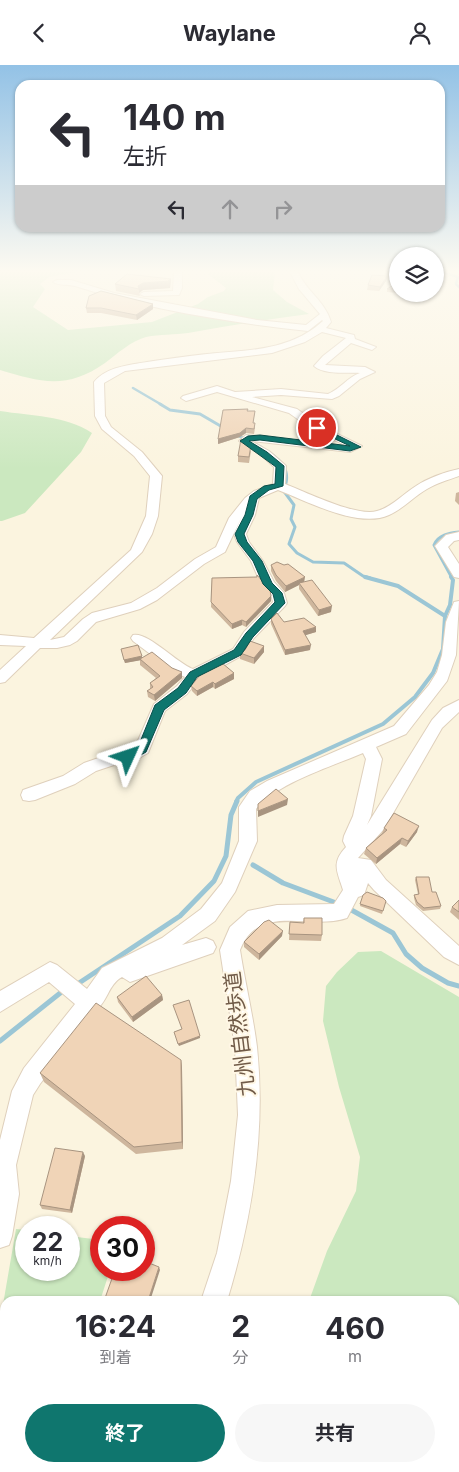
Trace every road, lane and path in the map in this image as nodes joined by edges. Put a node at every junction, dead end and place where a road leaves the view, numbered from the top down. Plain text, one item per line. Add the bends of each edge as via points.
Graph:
1 (308, 338) edge
2 (350, 340) joint
3 (372, 347) dead end
4 (234, 395) junction
5 (186, 398) dead end
6 (459, 472) edge
7 (279, 486) junction
8 (253, 498) junction
9 (459, 536) edge
10 (459, 574) edge
11 (459, 605) edge
12 (138, 637) dead end
13 (0, 640) edge
14 (39, 643) junction
15 (194, 675) junction
16 (0, 679) edge
17 (459, 705) edge
18 (367, 745) junction
19 (29, 795) dead end
20 (355, 847) junction
21 (347, 901) junction
22 (206, 947) dead end
23 (459, 955) edge
24 (50, 971) joint
25 (0, 1002) edge
26 (89, 1003) junction
27 (3, 1158) edge
28 (0, 1236) edge
29 (220, 1296) edge

1 - 14 street via 283,347 123,369 98,382 100,416 107,429 138,454 156,476 156,505 147,534 136,552
2 - 3 street
2 - 4 street via 319,366 370,372 347,383 334,395 324,397 281,392
4 - 5 street via 217,389
4 - 7 street via 293,411 317,428 357,447 247,439 280,466
6 - 7 street via 423,486 373,516 301,496
7 - 8 street via 267,488
8 - 14 street via 240,509 221,549 144,602 129,610 92,619 67,641
8 - 15 street via 240,534 268,584 278,593 280,603 238,652
9 - 10 street via 450,538 441,546
11 - 18 street via 452,626 451,651 439,684 400,730
12 - 15 street via 180,669
13 - 14 street
14 - 16 street
15 - 19 street via 182,690 159,708 142,749 128,757 116,757 90,767 69,780
17 - 20 street via 437,725 378,824
18 - 20 street via 374,759 362,816 353,836
18 - 26 street via 273,785 256,796 247,807 248,841 237,869 229,887 208,915 169,944 109,974
20 - 21 street via 345,860
21 - 23 street via 358,889 359,869 361,864 365,865 380,885
21 - 29 street, 九州自然歩道 via 322,914 277,913 255,917 237,933 230,950 246,1047 249,1115 243,1181
22 - 26 street via 131,973
24 - 25 street
24 - 26 street
26 - 27 street via 32,1076 24,1091
27 - 28 street via 8,1176

